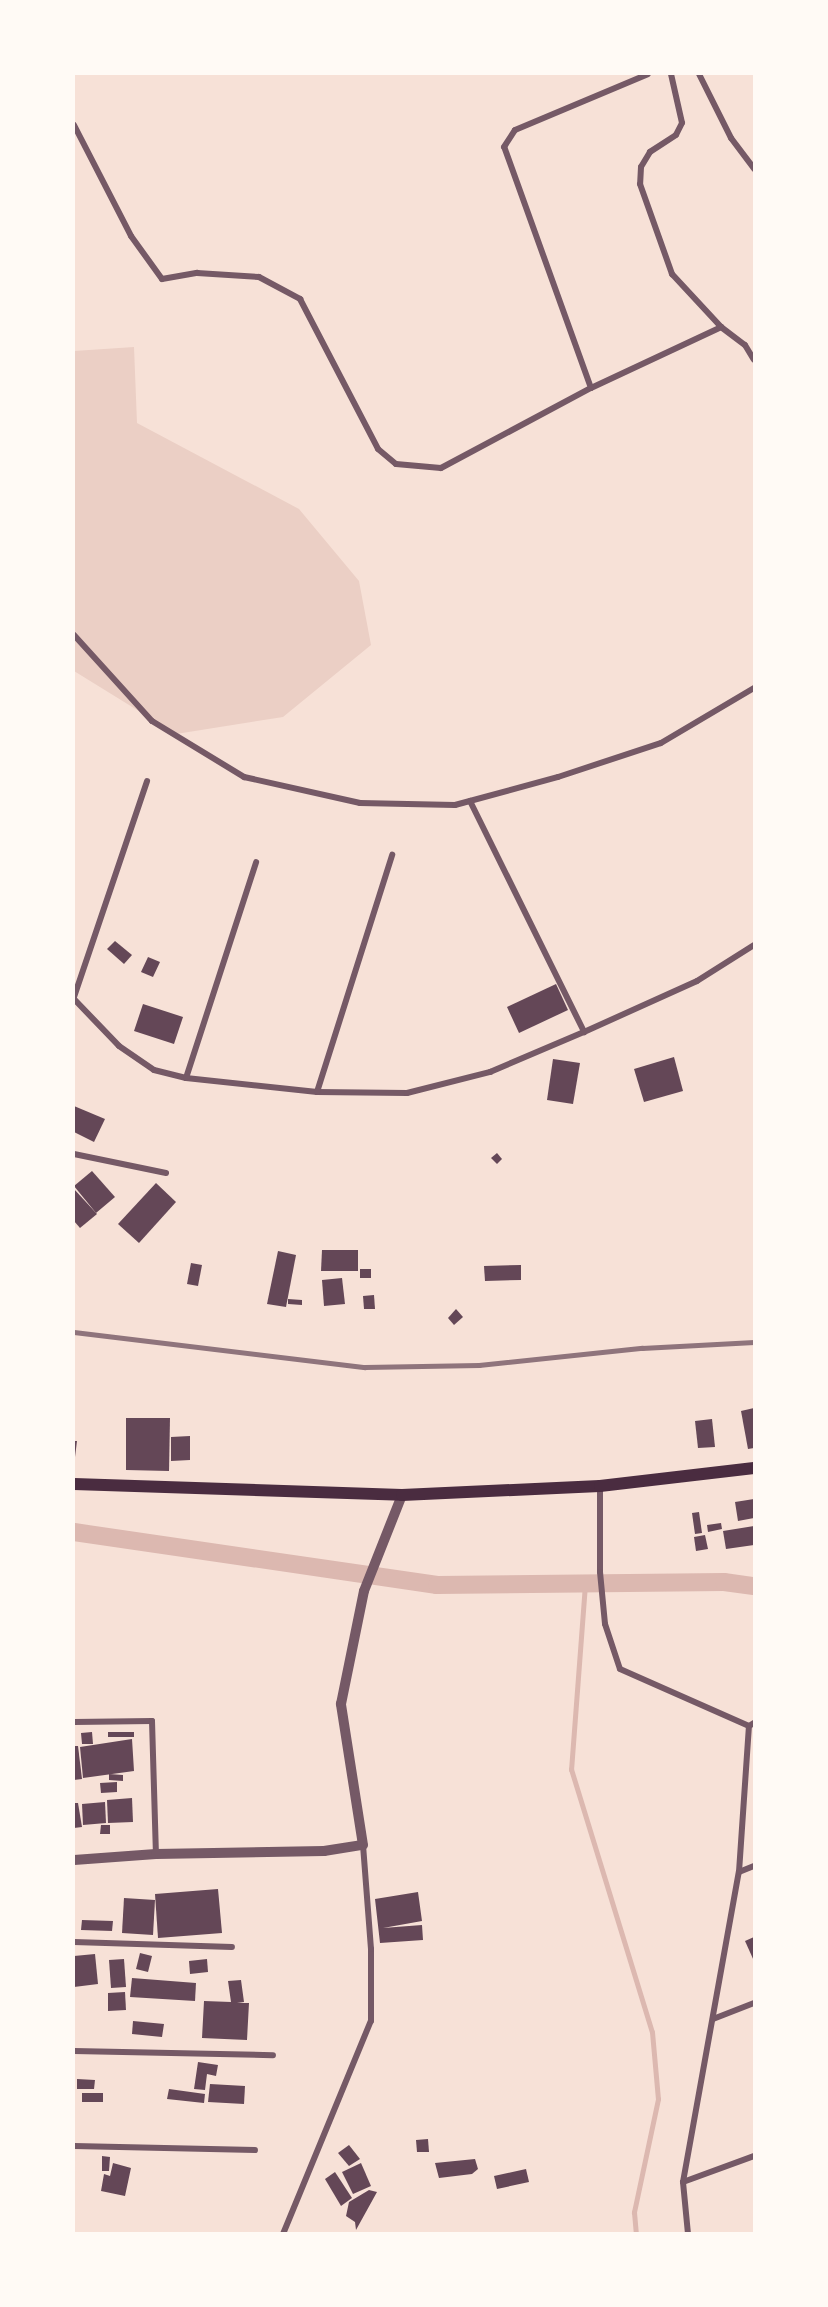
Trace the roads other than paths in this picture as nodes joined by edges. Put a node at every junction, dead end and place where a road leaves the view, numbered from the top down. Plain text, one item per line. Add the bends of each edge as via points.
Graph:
1 (648, 74) edge
2 (671, 74) edge
3 (699, 74) edge
4 (74, 125) edge
5 (754, 169) edge
6 (721, 327) junction
7 (754, 360) edge
8 (591, 388) junction
9 (74, 635) edge
10 (754, 688) edge
11 (147, 781) dead end
12 (470, 801) junction
13 (392, 855) dead end
14 (256, 862) dead end
15 (754, 945) edge
16 (74, 998) edge
17 (584, 1032) junction
18 (186, 1078) junction
19 (316, 1092) junction
20 (74, 1154) edge
21 (166, 1173) dead end
22 (754, 1468) edge
23 (74, 1484) edge
24 (600, 1486) junction
25 (402, 1495) junction
26 (74, 1722) edge
27 (752, 1725) edge
28 (363, 1845) junction
29 (156, 1854) junction
30 (74, 1860) edge
31 (754, 1866) edge
32 (739, 1872) junction
33 (74, 1942) edge
34 (232, 1947) dead end
35 (754, 2003) edge
36 (713, 2019) junction
37 (74, 2051) edge
38 (273, 2055) dead end
39 (74, 2146) edge
40 (255, 2150) dead end
41 (754, 2156) edge
42 (683, 2182) junction
43 (283, 2234) edge
44 (688, 2234) edge

1 - 8 street via 515,130 504,147
2 - 6 street via 682,123 676,135 650,152 641,167 640,184 672,274
3 - 5 street via 731,138
4 - 8 street via 131,236 162,279 197,273 260,277 300,299 378,449 396,464 441,468
6 - 7 street via 745,345
6 - 8 street
9 - 12 street via 152,721 244,777 360,803 455,805
10 - 12 street via 660,742
11 - 16 street
12 - 17 street
13 - 19 street
14 - 18 street
15 - 17 street via 697,981
16 - 18 street via 119,1046 154,1070
17 - 19 street via 490,1072 407,1093
18 - 19 street
20 - 21 street
22 - 24 main road
23 - 25 main road
24 - 25 main road
24 - 27 street via 600,1572 605,1624 620,1669
25 - 28 street via 364,1591 341,1704
26 - 29 street via 152,1721
27 - 32 street
28 - 29 street via 324,1851
28 - 43 street via 371,1949 371,2021
29 - 30 street
31 - 32 street
32 - 36 street
33 - 34 street
35 - 36 street
36 - 42 street
37 - 38 street
39 - 40 street
41 - 42 street
42 - 44 street

